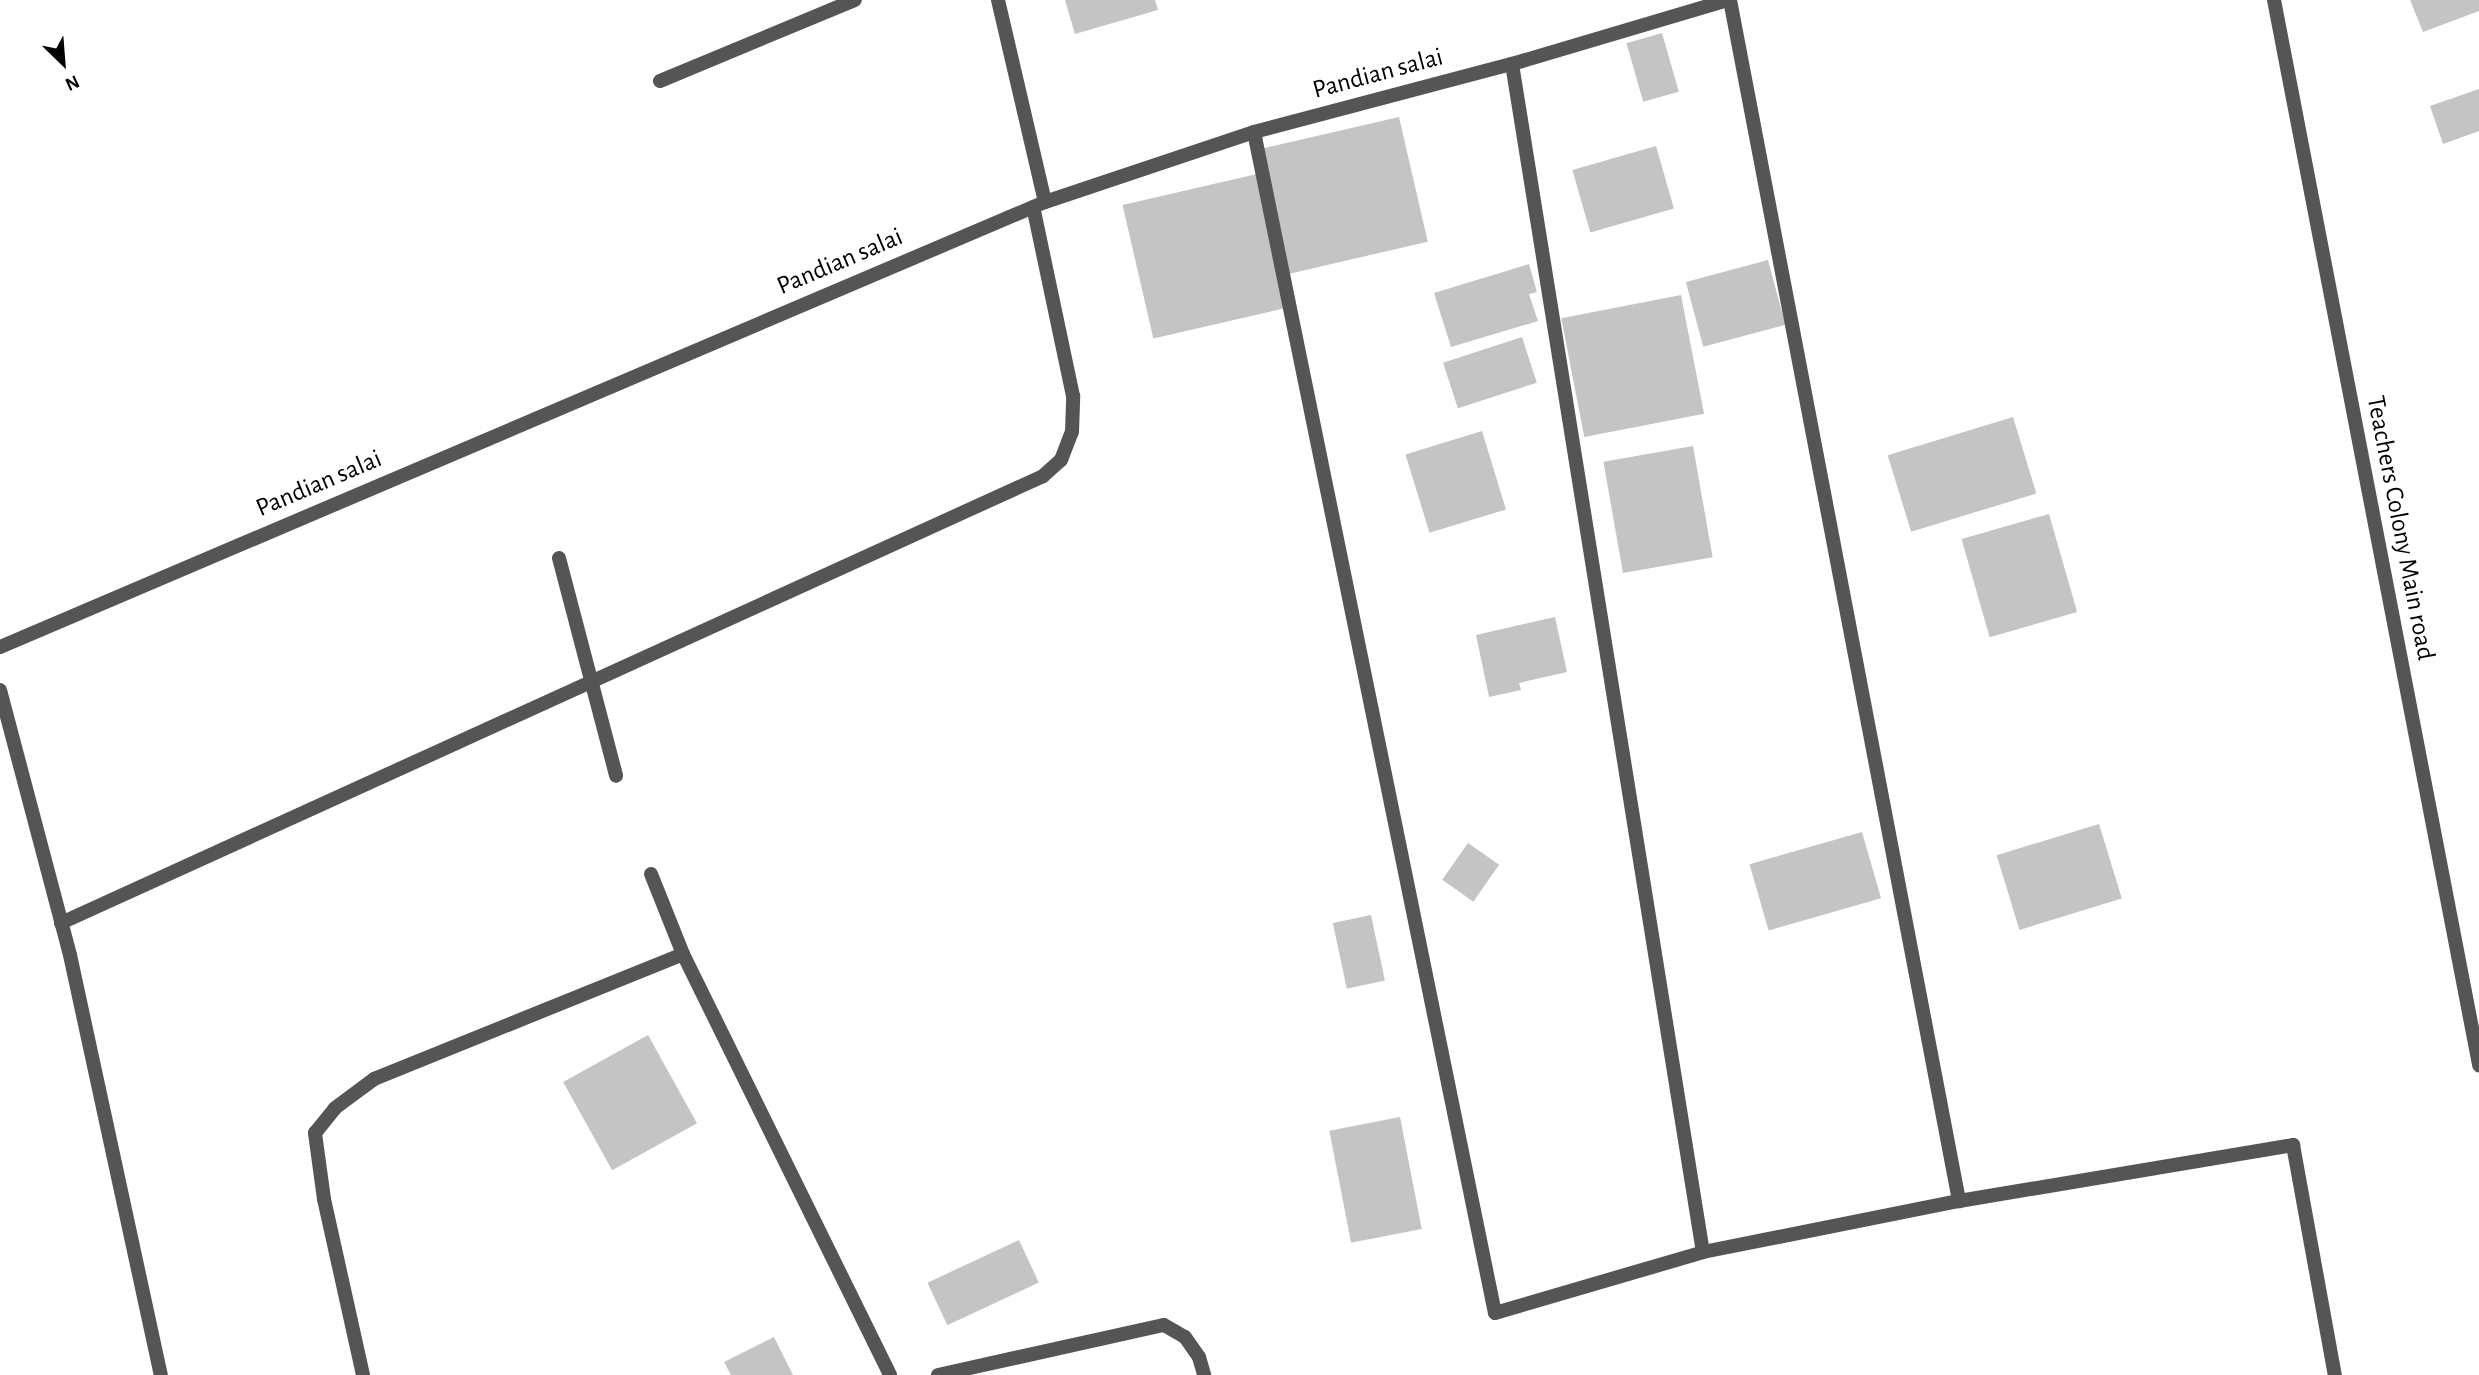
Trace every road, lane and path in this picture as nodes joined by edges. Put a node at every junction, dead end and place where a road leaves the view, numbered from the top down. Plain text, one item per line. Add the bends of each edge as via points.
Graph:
1 (855, 0) edge
2 (998, 0) edge
3 (1729, 0) edge
4 (2274, 0) edge
5 (1512, 64) junction
6 (660, 81) dead end
7 (1254, 132) junction
8 (1039, 205) junction
9 (559, 558) dead end
10 (0, 647) edge
11 (591, 682) junction
12 (0, 690) edge
13 (617, 776) dead end
14 (651, 874) dead end
15 (61, 923) junction
16 (683, 954) junction
17 (2479, 1065) edge
18 (1959, 1201) junction
19 (1703, 1252) junction
20 (161, 1375) edge
21 (363, 1375) edge
22 (890, 1375) edge
23 (938, 1375) edge
24 (1204, 1375) edge
25 (2335, 1375) edge

1 - 6 street
2 - 8 street
3 - 5 street, Pandian salai
3 - 18 street
4 - 17 street, Teachers Colony Main road
5 - 7 street, Pandian salai
5 - 19 street
7 - 8 street, Pandian salai
7 - 19 street via 1495,1313
8 - 10 street, Pandian salai
8 - 11 street via 1073,396 1072,432 1061,460 1043,476
9 - 11 street
11 - 13 street
11 - 15 street
12 - 15 street
14 - 16 street
15 - 20 street
16 - 21 street via 374,1079 335,1108 316,1133 324,1199
16 - 22 street
18 - 19 street
18 - 25 street via 2292,1145
23 - 24 street via 1164,1325 1185,1337 1199,1357

